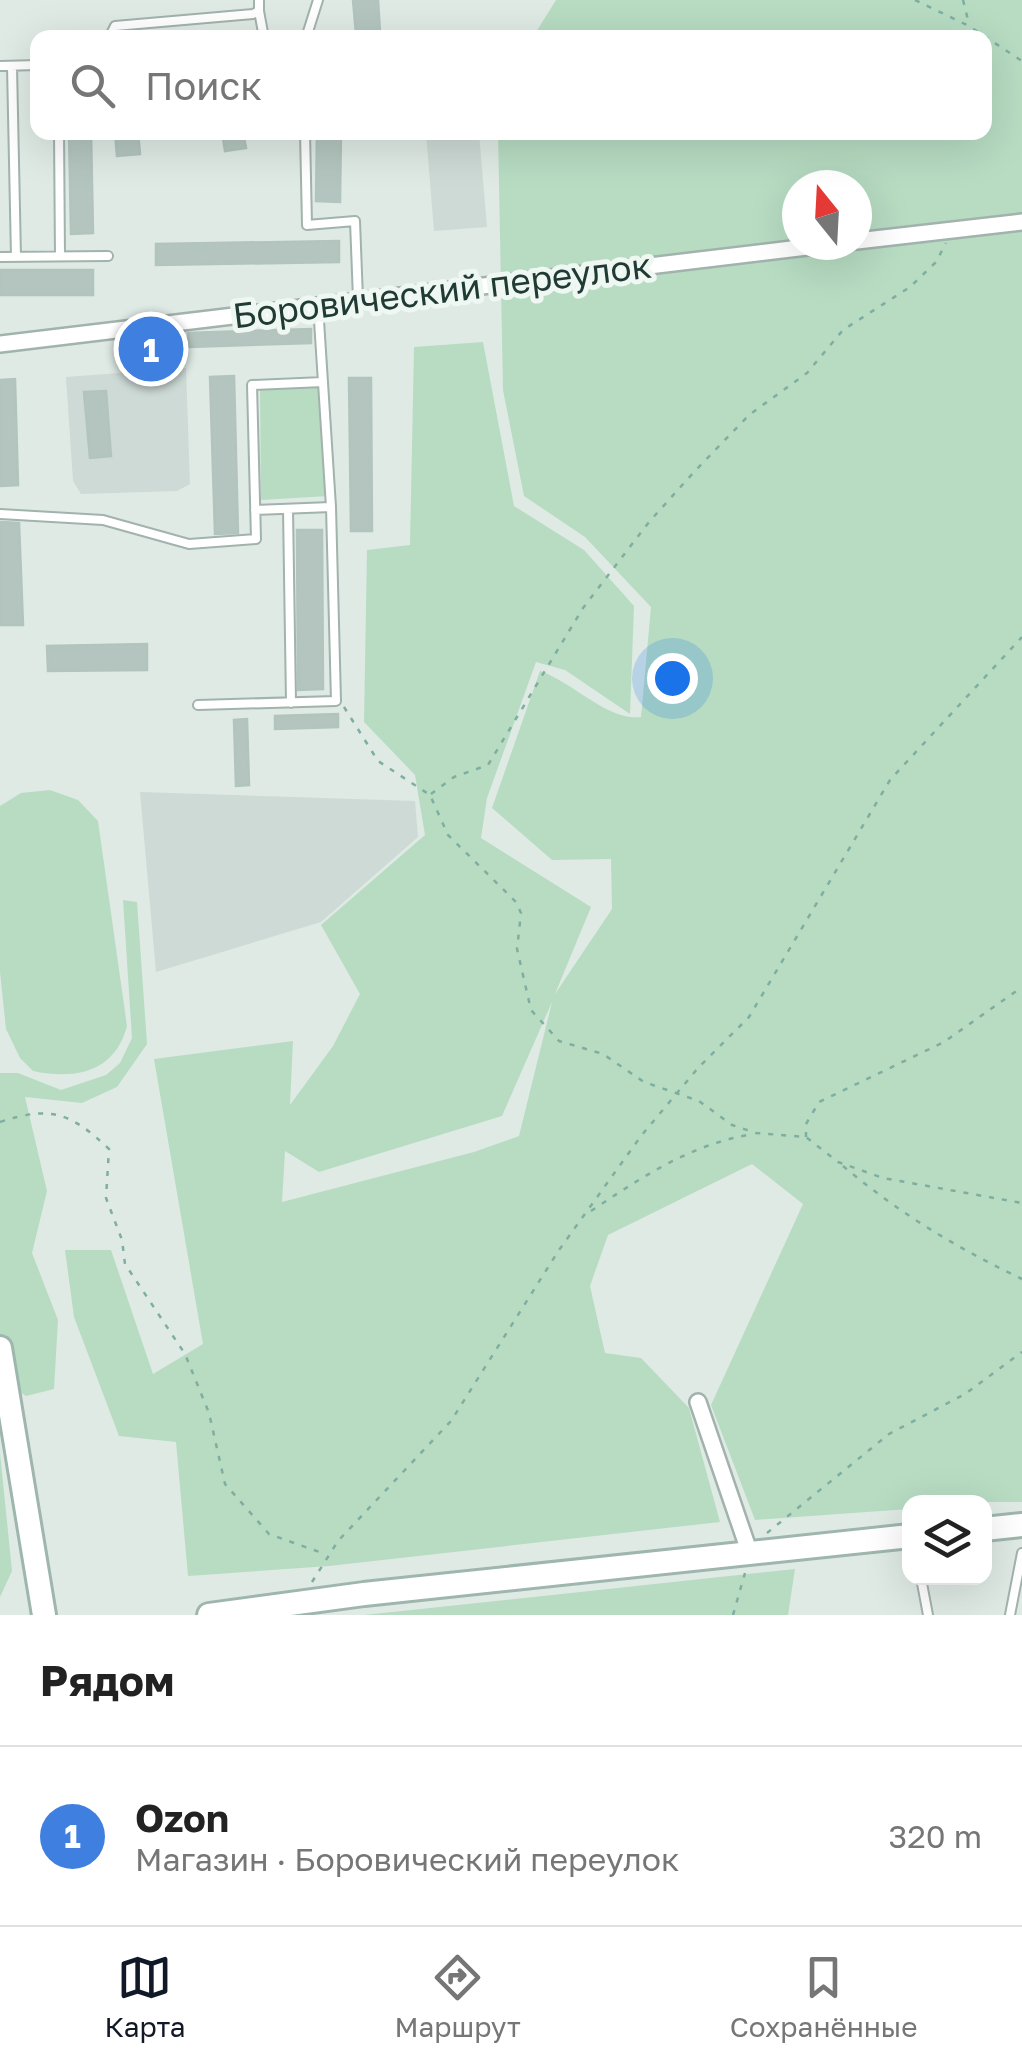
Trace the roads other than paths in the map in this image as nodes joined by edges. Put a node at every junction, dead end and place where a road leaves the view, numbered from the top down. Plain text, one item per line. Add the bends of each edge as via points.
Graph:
1 (258, 0) edge
2 (318, 0) edge
3 (259, 12) junction
4 (113, 30) edge
5 (262, 30) edge
6 (309, 30) edge
7 (30, 65) edge
8 (0, 66) edge
9 (12, 66) junction
10 (59, 140) edge
11 (305, 140) edge
12 (1022, 222) edge
13 (872, 239) edge
14 (782, 250) edge
15 (60, 256) junction
16 (108, 256) dead end
17 (0, 257) edge
18 (16, 257) junction
19 (358, 299) junction
20 (318, 305) junction
21 (0, 344) edge
22 (323, 382) junction
23 (331, 507) junction
24 (288, 509) junction
25 (255, 510) junction
26 (0, 514) edge
27 (292, 704) junction
28 (198, 705) dead end
29 (0, 1348) edge
30 (698, 1402) dead end
31 (1022, 1525) edge
32 (992, 1528) edge
33 (902, 1537) edge
34 (749, 1551) junction
35 (1022, 1553) edge
36 (922, 1585) edge
37 (44, 1615) edge
38 (209, 1615) edge
39 (928, 1615) edge
40 (1010, 1615) edge

1 - 3 lane
2 - 6 lane
3 - 4 lane
3 - 5 lane
7 - 9 lane
8 - 9 lane
9 - 18 lane
10 - 15 lane
11 - 19 lane via 306,225 354,221
12 - 13 street
14 - 19 street, Боровический переулок
15 - 16 lane
15 - 18 lane
17 - 18 lane
19 - 20 street, Боровический переулок
20 - 21 street, Боровический переулок
20 - 22 lane
22 - 23 lane
22 - 25 lane via 252,385
23 - 24 lane
23 - 27 lane via 336,701
24 - 25 lane
24 - 27 lane
25 - 26 lane via 256,540 211,544 173,542 103,520
27 - 28 lane
29 - 37 street
30 - 34 street
31 - 32 street
33 - 34 street
34 - 38 street
35 - 40 lane
36 - 39 lane

